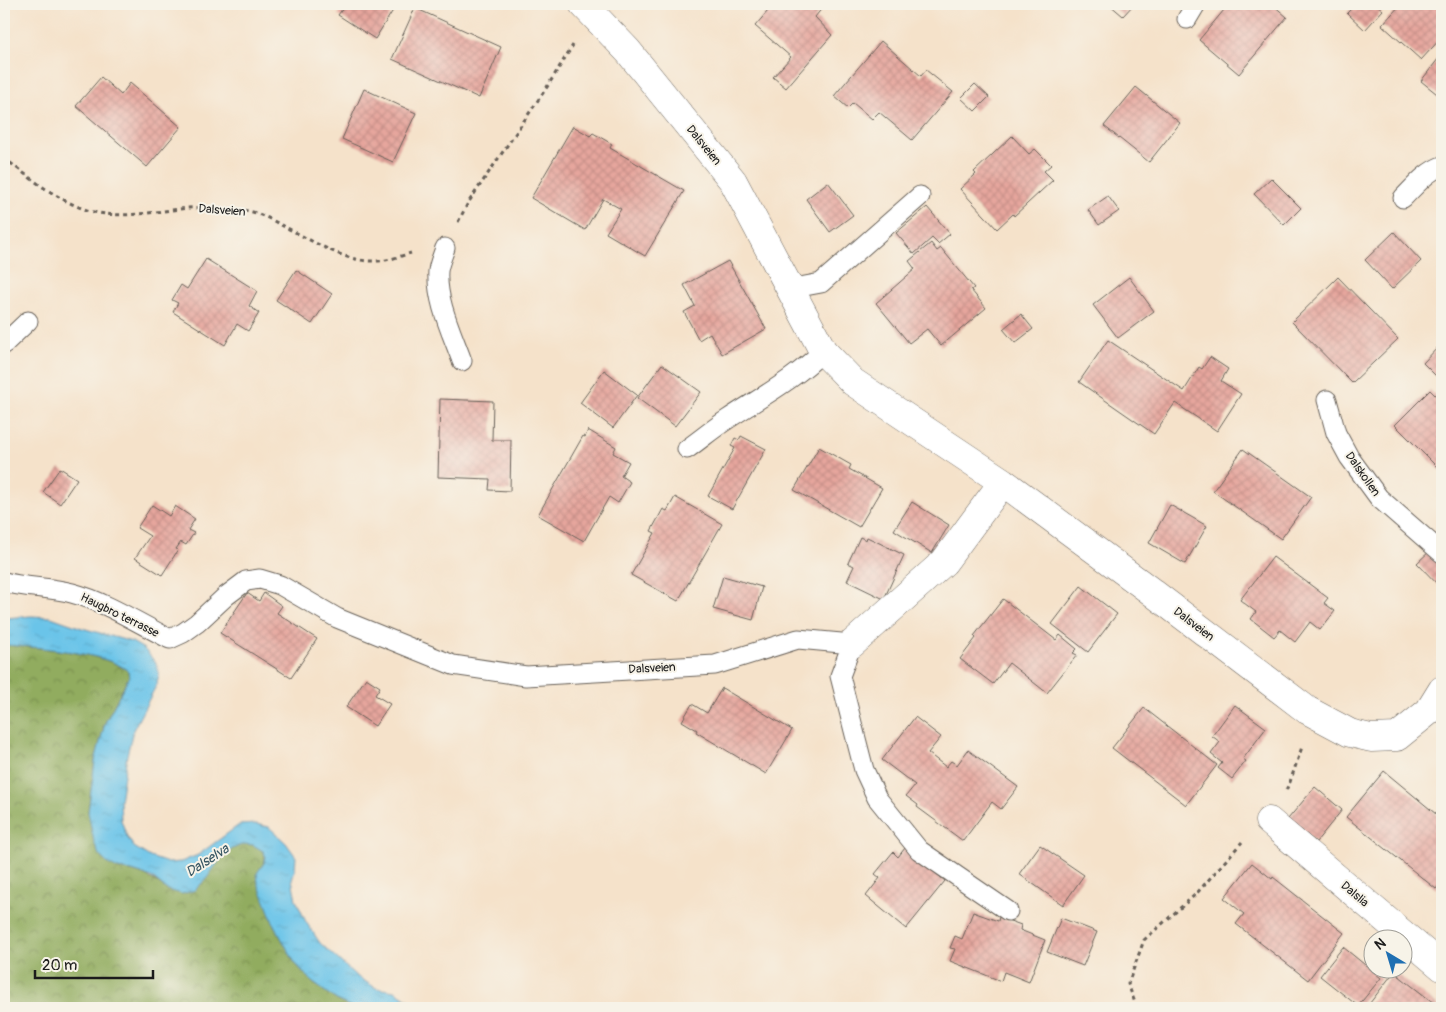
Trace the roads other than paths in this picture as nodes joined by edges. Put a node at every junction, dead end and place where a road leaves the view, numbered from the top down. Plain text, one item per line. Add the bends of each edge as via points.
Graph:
1 (590, 11) edge
2 (1442, 166) edge
3 (920, 196) dead end
4 (1403, 198) dead end
5 (445, 248) road end
6 (789, 289) junction
7 (28, 321) dead end
8 (4, 344) edge
9 (823, 351) junction
10 (462, 361) dead end
11 (1327, 400) dead end
12 (687, 449) dead end
13 (1003, 482) junction
14 (1442, 553) edge
15 (246, 581) joint
16 (4, 582) edge
17 (852, 644) junction
18 (1442, 690) edge
19 (1269, 821) road end
20 (1008, 911) dead end
21 (1442, 967) edge

1 - 6 street, Dalsveien via 628,52 733,181
2 - 4 lane via 1426,175
3 - 6 lane via 820,283
5 - 10 lane via 438,269 438,285
6 - 9 street, Dalsveien
7 - 8 lane
9 - 12 lane via 786,382
9 - 13 street, Dalsveien via 853,382
11 - 14 lane, Dalskollen via 1336,433 1379,498
13 - 17 street via 944,562
13 - 18 street, Dalsveien via 1307,710 1350,733 1371,738 1397,737 1428,711
15 - 16 lane, Haugbro terrasse via 197,623 170,639 74,594
15 - 17 lane, Dalsveien via 260,579 280,585 337,618 453,664 526,676 715,665 798,639
17 - 20 lane via 840,676 864,770 877,798 919,850
19 - 21 street, Dalslia

